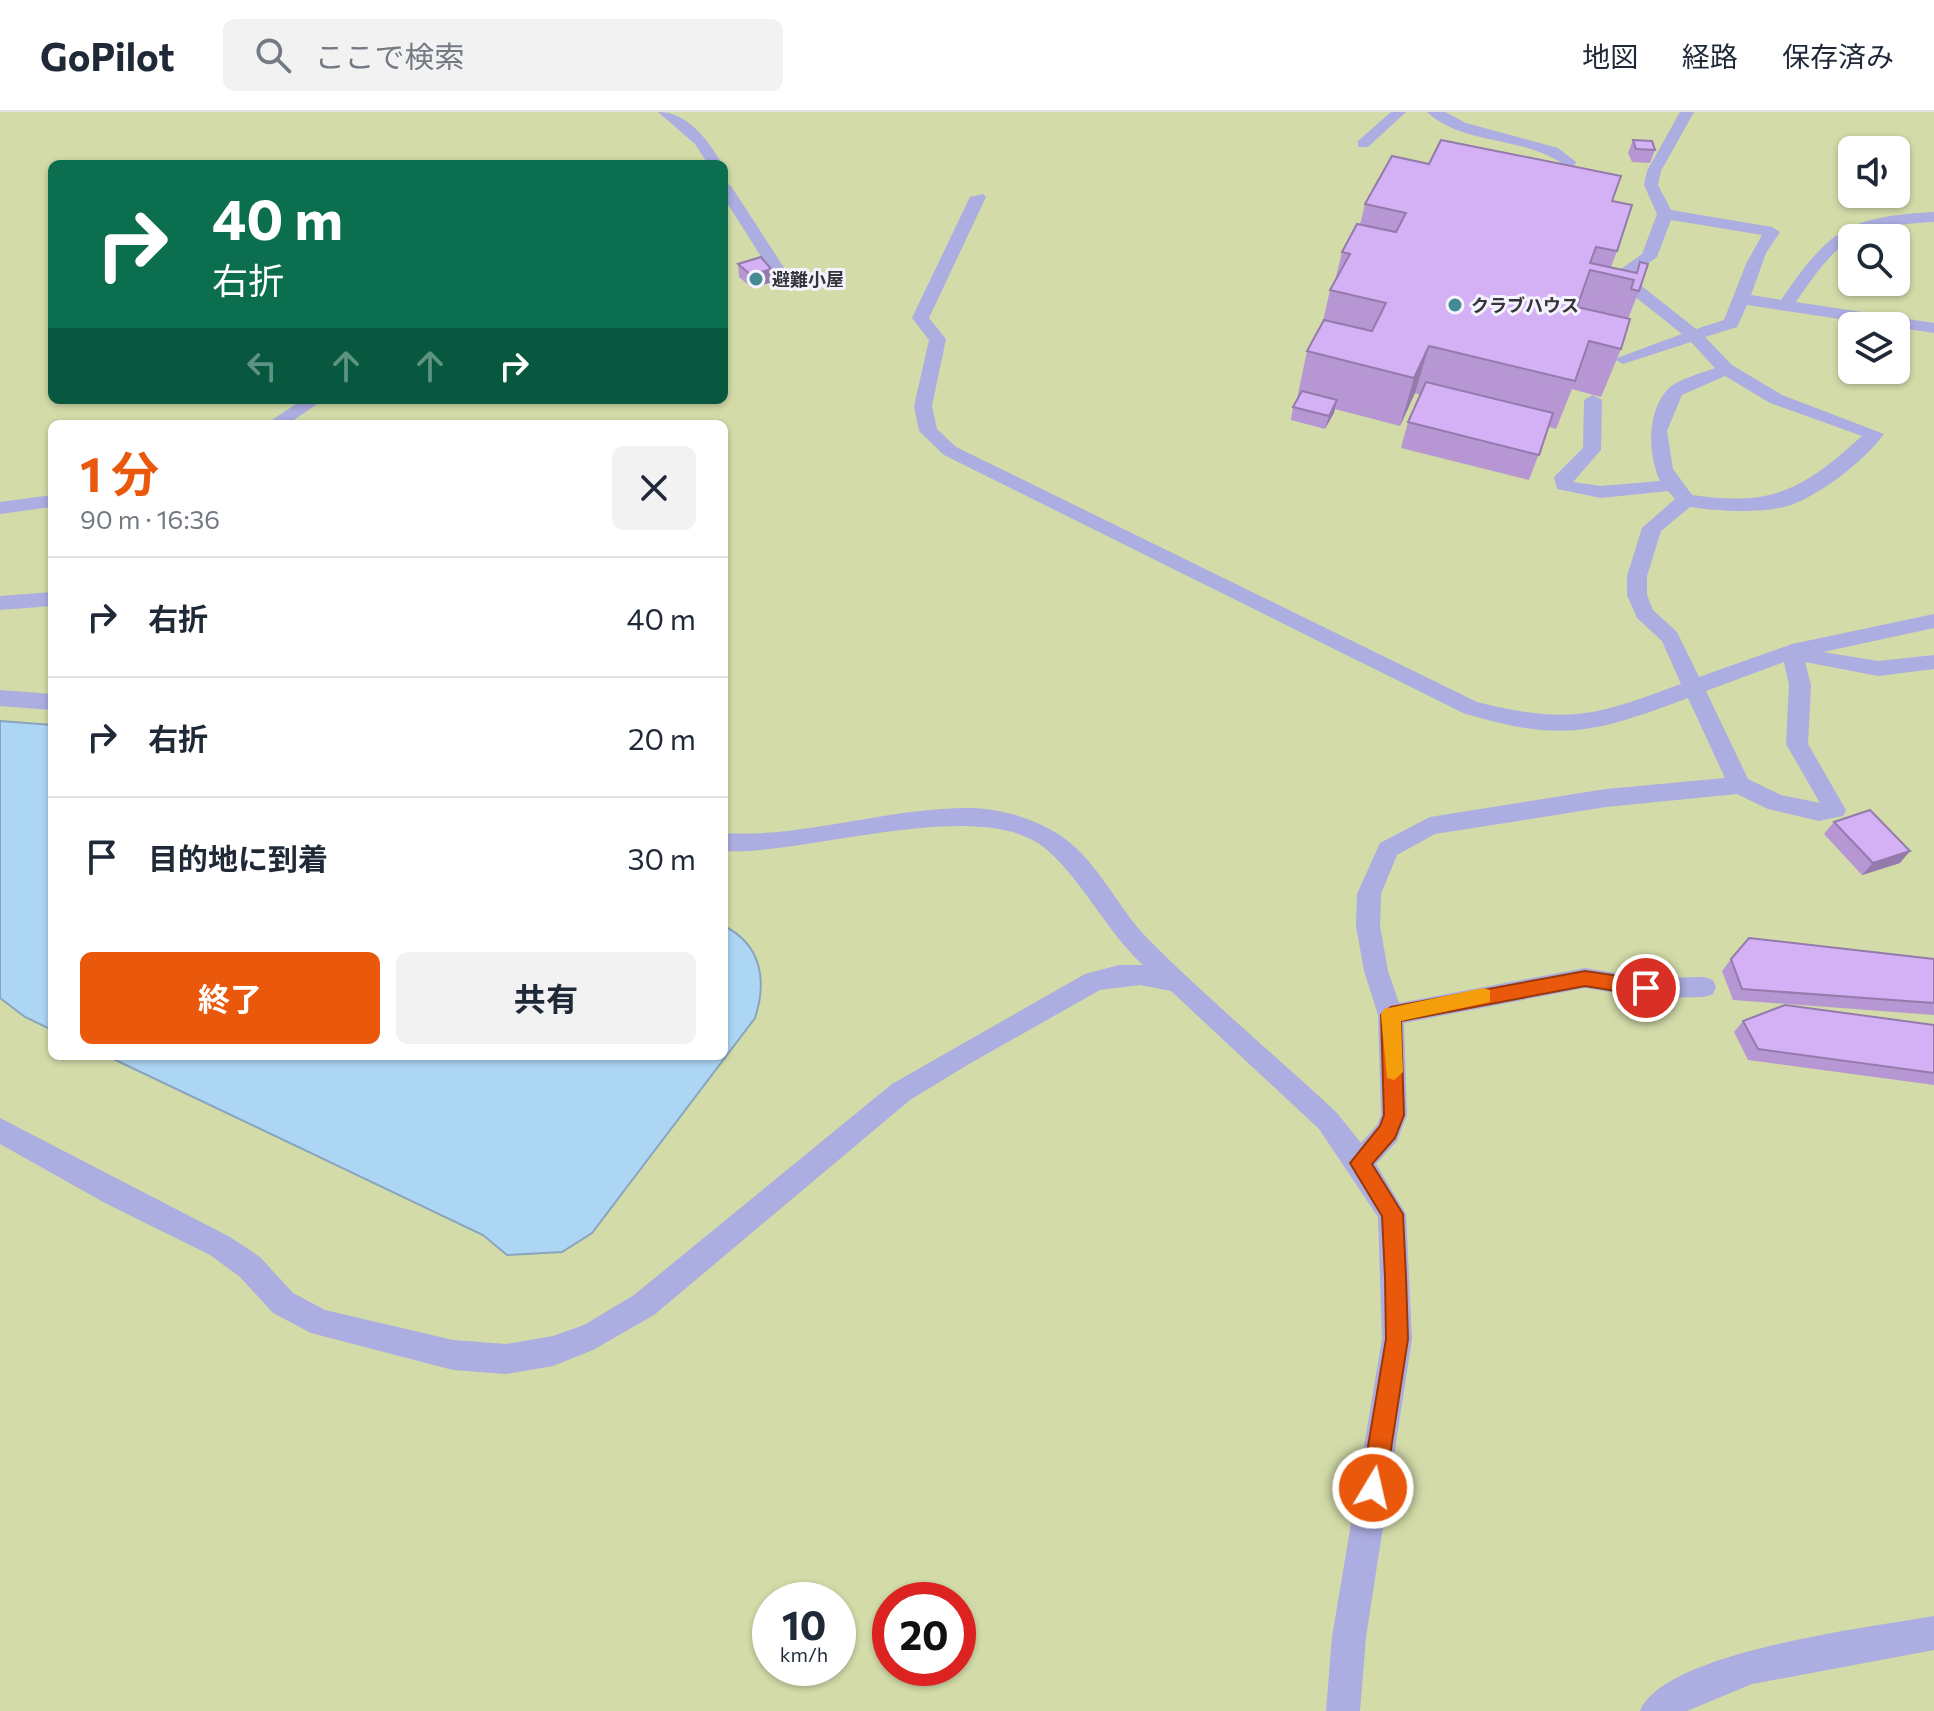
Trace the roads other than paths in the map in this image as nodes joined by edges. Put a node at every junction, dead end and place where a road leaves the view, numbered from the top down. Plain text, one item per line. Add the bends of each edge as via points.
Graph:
1 (665, 112) edge
2 (1399, 112) edge
3 (1434, 112) edge
4 (1687, 112) edge
5 (1363, 144) dead end
6 (713, 160) edge
7 (1567, 167) edge
8 (728, 192) edge
9 (978, 197) dead end
10 (1665, 214) junction
11 (1934, 217) edge
12 (784, 280) dead end
13 (1743, 299) junction
14 (1786, 304) junction
15 (1934, 328) edge
16 (1695, 336) junction
17 (1623, 359) edge
18 (1726, 369) junction
19 (1593, 400) dead end
20 (308, 404) edge
21 (282, 420) edge
22 (1679, 492) junction
23 (48, 502) edge
24 (0, 508) edge
25 (48, 599) edge
26 (0, 603) edge
27 (1934, 621) edge
28 (1792, 651) junction
29 (1934, 662) edge
30 (0, 698) edge
31 (48, 702) edge
32 (1739, 785) junction
33 (728, 842) edge
34 (1178, 982) junction
35 (1704, 987) dead end
36 (1391, 1015) junction
37 (0, 1130) edge
38 (1360, 1163) junction
39 (1934, 1633) edge
40 (1343, 1711) edge
41 (1657, 1711) edge

1 - 6 street via 701,141
2 - 5 street
3 - 7 street via 1461,126 1553,151 1569,162
4 - 10 street via 1654,171 1651,185
8 - 12 street
9 - 28 street via 920,318 938,339 923,406 928,431 950,451 1471,708 1522,721 1572,725 1608,719
10 - 13 street via 1772,232 1758,248
10 - 16 street via 1649,257 1629,269 1630,285
11 - 14 street via 1858,226 1823,249
13 - 14 street
13 - 16 street via 1731,323
14 - 15 street
16 - 17 street
16 - 18 street
18 - 22 street via 1675,392 1658,431 1664,469
18 - 22 street via 1776,399 1875,434 1826,477 1789,499 1725,506
19 - 22 street via 1592,450 1563,477 1564,485 1573,492
20 - 21 street
22 - 32 street via 1652,528 1637,576 1637,595 1644,613 1670,637
23 - 24 street
25 - 26 street
27 - 28 street
28 - 29 street via 1848,666 1895,671
28 - 32 street via 1800,685 1797,744 1835,810 1776,803
30 - 31 street
32 - 36 street via 1606,798 1430,826 1388,849 1369,894 1368,926
33 - 34 street via 758,844 889,823 973,817 1015,823 1052,841 1138,945
34 - 37 street via 1119,975 1094,981 987,1041 901,1092 644,1305 593,1336 553,1351 506,1359 453,1355 321,1323 283,1303 250,1267 220,1246
34 - 38 street via 1328,1121
35 - 36 street via 1646,988 1585,978
36 - 38 street via 1394,1115 1388,1132
38 - 40 street via 1392,1214 1397,1339 1349,1637
39 - 41 street via 1742,1669 1671,1699

